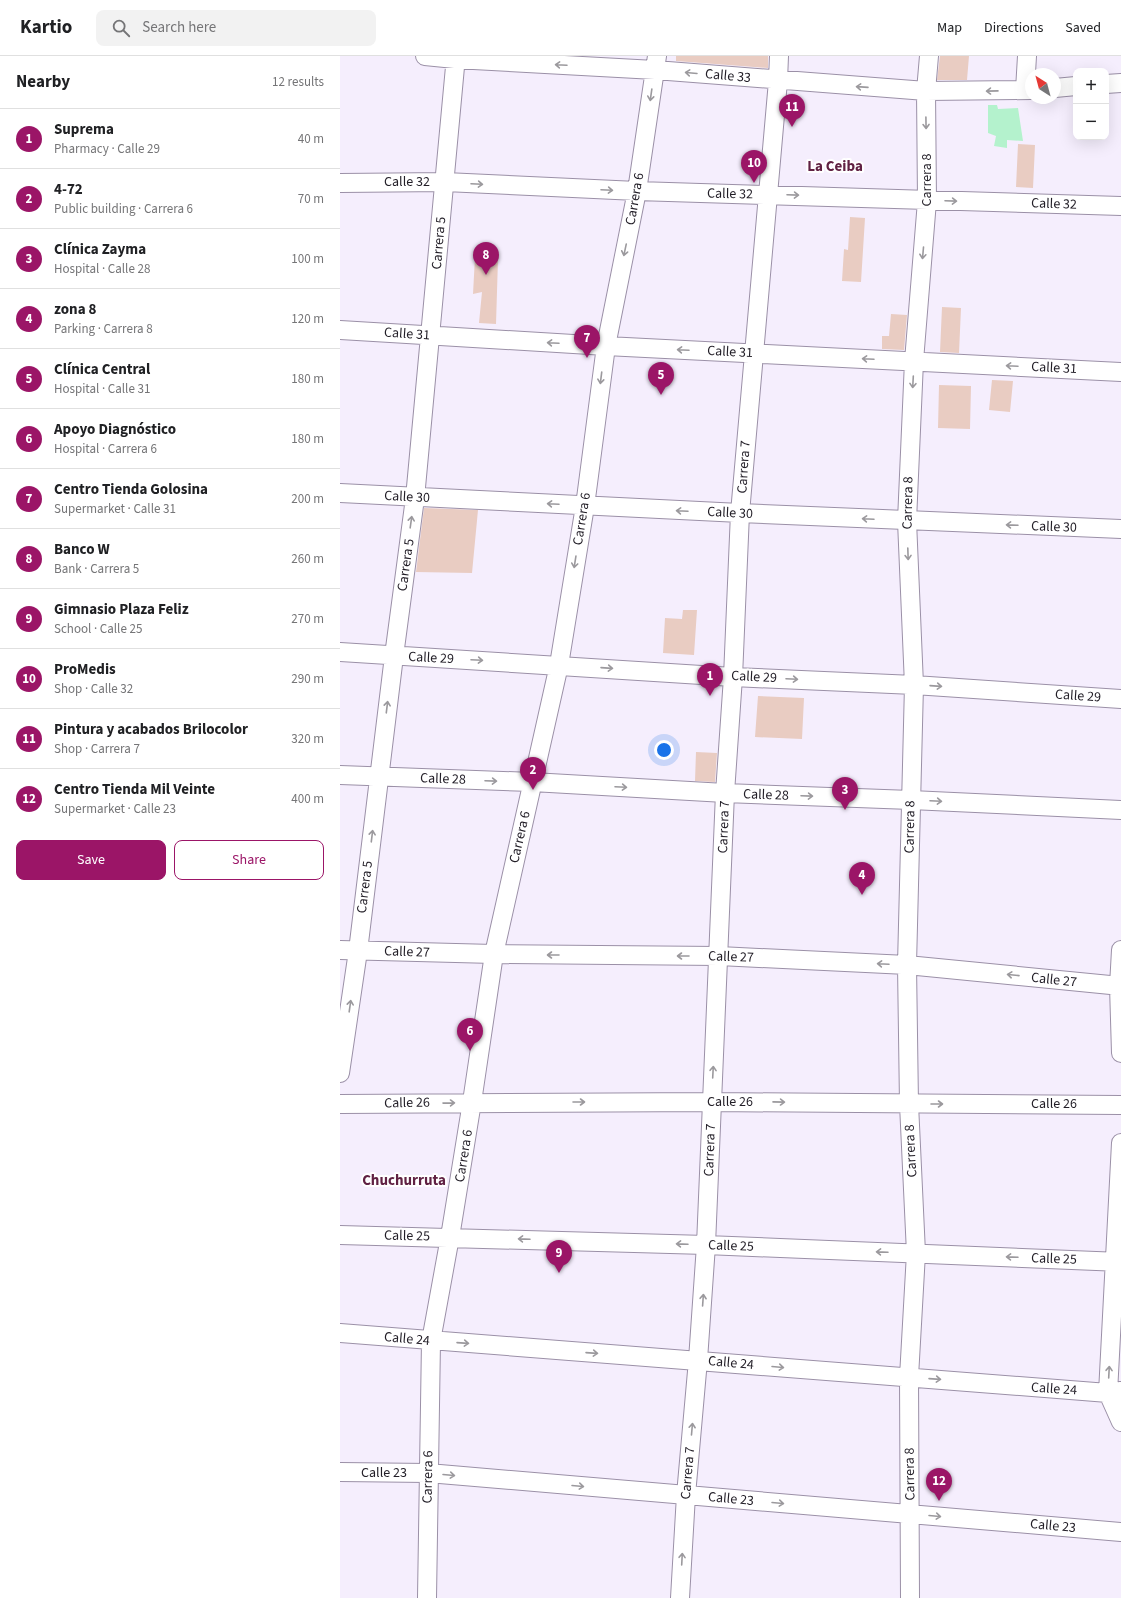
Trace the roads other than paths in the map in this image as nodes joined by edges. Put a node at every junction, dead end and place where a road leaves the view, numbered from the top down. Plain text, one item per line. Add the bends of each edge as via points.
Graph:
1 (424, 56) edge
2 (779, 56) edge
3 (929, 56) edge
4 (1027, 56) edge
5 (456, 58) edge
6 (656, 63) edge
7 (1027, 68) edge
8 (778, 81) junction
9 (1121, 83) edge
10 (1109, 84) edge
11 (1073, 86) edge
12 (1061, 87) edge
13 (1025, 90) edge
14 (926, 92) junction
15 (445, 182) junction
16 (340, 183) edge
17 (637, 191) junction
18 (767, 194) junction
19 (927, 201) junction
20 (1121, 206) edge
21 (340, 330) edge
22 (430, 336) junction
23 (606, 346) junction
24 (753, 353) junction
25 (914, 361) junction
26 (1121, 372) edge
27 (340, 493) edge
28 (415, 498) junction
29 (585, 506) junction
30 (740, 513) junction
31 (907, 521) junction
32 (1121, 529) edge
33 (340, 652) edge
34 (394, 656) junction
35 (559, 665) junction
36 (733, 677) junction
37 (914, 685) junction
38 (1121, 699) edge
39 (340, 775) edge
40 (379, 777) junction
41 (532, 782) junction
42 (725, 793) junction
43 (911, 800) junction
44 (1121, 810) edge
45 (340, 950) edge
46 (1121, 950) edge
47 (358, 951) junction
48 (494, 954) junction
49 (719, 956) junction
50 (907, 965) junction
51 (1120, 986) edge
52 (1121, 1053) edge
53 (340, 1073) edge
54 (472, 1102) junction
55 (712, 1102) junction
56 (340, 1104) edge
57 (909, 1104) junction
58 (1121, 1105) edge
59 (1121, 1143) edge
60 (340, 1234) edge
61 (450, 1237) junction
62 (706, 1244) junction
63 (916, 1253) junction
64 (1118, 1262) edge
65 (340, 1333) edge
66 (431, 1341) junction
67 (698, 1360) junction
68 (909, 1377) junction
69 (1114, 1392) edge
70 (1121, 1422) edge
71 (340, 1472) edge
72 (428, 1473) junction
73 (686, 1495) junction
74 (910, 1513) junction
75 (1121, 1532) edge
76 (427, 1598) edge
77 (680, 1598) edge
78 (910, 1598) edge

1 - 5 street, Calle 33
2 - 8 street, Carrera 7
3 - 14 street, Carrera 8
4 - 7 street
6 -> 5 street, Calle 33
5 - 15 street, Carrera 5
8 -> 6 street, Calle 33
6 -> 17 street, Carrera 6
14 -> 8 street, Calle 33
8 - 18 street, Carrera 7
9 - 10 street
11 - 12 street
13 -> 14 street, Calle 33
14 -> 19 street, Carrera 8
15 - 16 street, Calle 32
15 -> 17 street, Calle 32
15 - 22 street, Carrera 5
17 - 18 street, Calle 32
17 -> 23 street, Carrera 6
18 -> 19 street, Calle 32
18 - 24 street, Carrera 7
19 -> 20 street, Calle 32
19 -> 25 street, Carrera 8
21 - 22 street, Calle 31
23 -> 22 street, Calle 31
22 - 28 street, Carrera 5
24 -> 23 street, Calle 31
23 -> 29 street, Carrera 6
25 -> 24 street, Calle 31
24 - 30 street, Carrera 7
26 -> 25 street, Calle 31
25 -> 31 street, Carrera 8
27 - 28 street, Calle 30
29 -> 28 street, Calle 30
34 -> 28 street, Carrera 5
30 -> 29 street, Calle 30
29 -> 35 street, Carrera 6
31 -> 30 street, Calle 30
30 - 36 street, Carrera 7
32 -> 31 street, Calle 30
31 -> 37 street, Carrera 8
33 - 34 street, Calle 29
34 -> 35 street, Calle 29
40 -> 34 street, Carrera 5
35 -> 36 street, Calle 29
35 - 41 street, Carrera 6
36 -> 37 street, Calle 29
36 - 42 street, Carrera 7
37 -> 38 street, Calle 29
37 - 43 street, Carrera 8
39 - 40 street, Calle 28
40 -> 41 street, Calle 28
47 -> 40 street, Carrera 5
41 -> 42 street, Calle 28
41 - 48 street, Carrera 6
42 -> 43 street, Calle 28
42 - 49 street, Carrera 7
43 -> 44 street, Calle 28
43 - 50 street, Carrera 8
45 - 47 street, Calle 27
46 - 51 street
47 - 48 street, Calle 27
53 -> 47 street, Carrera 5
49 -> 48 street, Calle 27
48 - 54 street, Carrera 6
50 -> 49 street, Calle 27
55 -> 49 street, Carrera 7
51 -> 50 street, Calle 27
50 - 57 street, Carrera 8
51 - 52 street
54 -> 55 street, Calle 26
56 -> 54 street, Calle 26
54 - 61 street, Carrera 6
55 -> 57 street, Calle 26
55 - 62 street, Carrera 7
57 -> 58 street, Calle 26
57 - 63 street, Carrera 8
59 - 64 street
60 - 61 street, Calle 25
62 -> 61 street, Calle 25
61 - 66 street, Carrera 6
63 -> 62 street, Calle 25
67 -> 62 street, Carrera 7
64 -> 63 street, Calle 25
63 - 68 street, Carrera 8
69 -> 64 street
65 - 66 street, Calle 24
66 -> 67 street, Calle 24
66 - 72 street, Carrera 6
67 -> 68 street, Calle 24
73 -> 67 street, Carrera 7
68 -> 69 street, Calle 24
68 - 74 street, Carrera 8
69 - 70 street
71 - 72 street, Calle 23
72 -> 73 street, Calle 23
72 - 76 street, Carrera 6
73 -> 74 street, Calle 23
77 -> 73 street, Carrera 7
74 -> 75 street, Calle 23
74 - 78 street, Carrera 8

